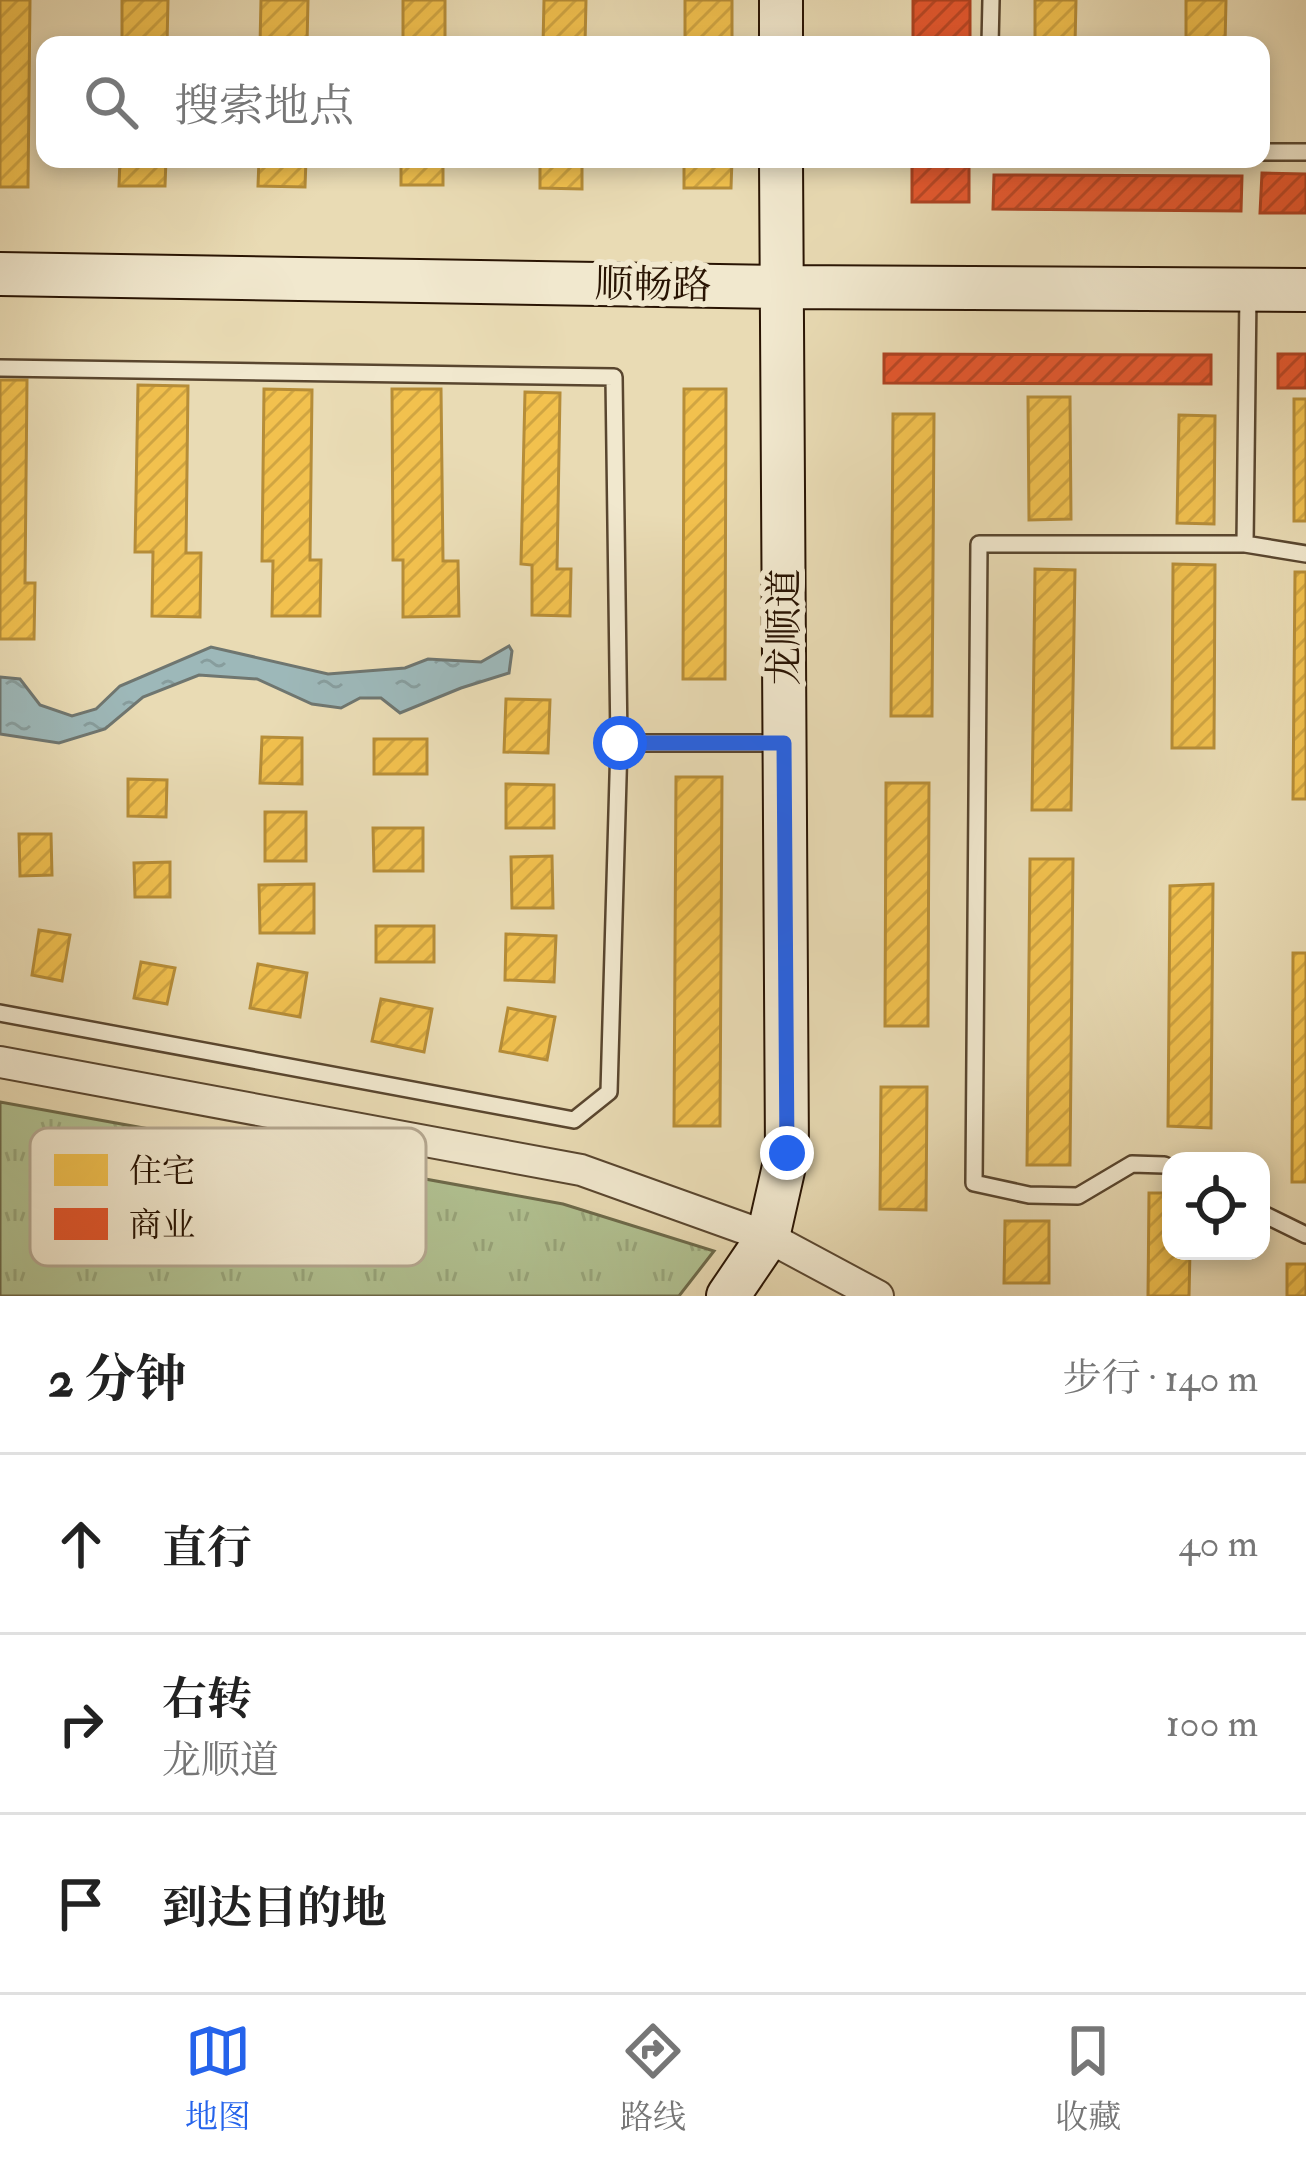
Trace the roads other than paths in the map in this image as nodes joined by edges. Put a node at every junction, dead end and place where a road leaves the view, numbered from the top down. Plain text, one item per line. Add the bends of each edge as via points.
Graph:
1 (781, 0) edge
2 (991, 0) edge
3 (781, 36) edge
4 (990, 36) edge
5 (1270, 152) edge
6 (1306, 152) edge
7 (781, 168) edge
8 (0, 274) edge
9 (782, 287) junction
10 (1249, 290) junction
11 (1306, 290) edge
12 (0, 368) edge
13 (1245, 544) junction
14 (1306, 554) edge
15 (620, 743) junction
16 (784, 743) junction
17 (0, 1013) edge
18 (0, 1062) edge
19 (355, 1128) edge
20 (426, 1141) edge
21 (1162, 1165) edge
22 (1270, 1217) edge
23 (1306, 1235) edge
24 (768, 1237) junction
25 (728, 1296) edge
26 (878, 1296) edge

1 - 3 street
2 - 4 lane
5 - 6 lane
7 - 9 street, 龙顺道
8 - 9 street, 顺畅路
9 - 10 street, 顺畅路
9 - 16 street, 龙顺道
10 - 11 street, 顺畅路
10 - 13 lane
12 - 15 lane via 614,377
13 - 14 lane
13 - 21 lane via 980,544 974,1183 1078,1196 1132,1164
15 - 16 lane
15 - 17 lane via 608,1092 574,1120
16 - 24 street, 龙顺道 via 787,1153
18 - 19 street
20 - 24 street via 581,1170
22 - 23 lane
24 - 25 street, 龙顺道
24 - 26 street

